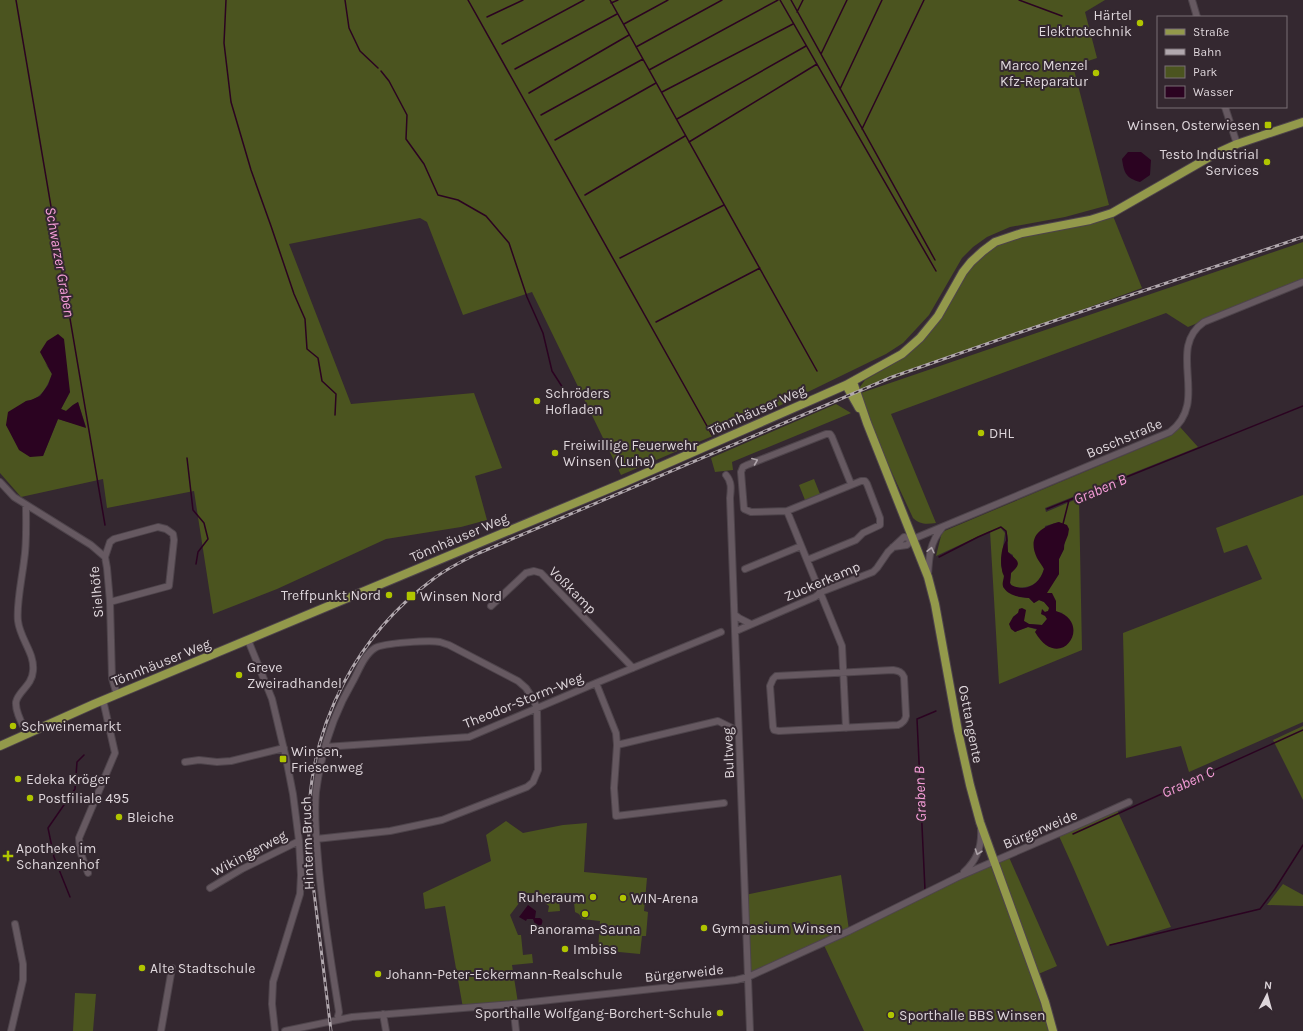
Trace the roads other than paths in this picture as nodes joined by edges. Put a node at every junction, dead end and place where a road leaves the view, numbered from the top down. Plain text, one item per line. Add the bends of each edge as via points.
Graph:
1 (1192, 0) edge
2 (1197, 16) edge
3 (1225, 108) edge
4 (1303, 122) edge
5 (1238, 144) junction
6 (1303, 282) edge
7 (849, 383) junction
8 (726, 475) dead end
9 (0, 482) edge
10 (851, 484) junction
11 (26, 506) junction
12 (787, 511) junction
13 (944, 527) junction
14 (913, 539) junction
15 (801, 546) junction
16 (104, 557) junction
17 (807, 560) junction
18 (744, 569) dead end
19 (928, 577) junction
20 (821, 592) junction
21 (110, 602) junction
22 (491, 606) dead end
23 (735, 615) junction
24 (751, 624) junction
25 (736, 631) junction
26 (721, 632) dead end
27 (248, 640) junction
28 (633, 668) junction
29 (844, 673) junction
30 (596, 683) junction
31 (117, 695) junction
32 (103, 700) junction
33 (537, 708) junction
34 (732, 728) dead end
35 (846, 728) junction
36 (27, 734) junction
37 (617, 744) junction
38 (0, 746) edge
39 (325, 747) junction
40 (284, 748) junction
41 (185, 762) dead end
42 (1129, 802) dead end
43 (724, 803) dead end
44 (980, 822) junction
45 (316, 839) junction
46 (299, 841) junction
47 (994, 861) junction
48 (88, 873) dead end
49 (960, 876) junction
50 (210, 888) dead end
51 (15, 924) dead end
52 (172, 968) dead end
53 (748, 977) junction
54 (513, 1004) junction
55 (383, 1014) junction
56 (340, 1018) junction
57 (11, 1031) edge
58 (161, 1031) edge
59 (275, 1031) edge
60 (285, 1031) edge
61 (386, 1031) edge
62 (516, 1031) edge
63 (750, 1031) edge
64 (1053, 1031) edge

1 - 2 street
3 - 5 street
4 - 5 main road, Tönnhäuser Weg
5 - 7 main road, Tönnhäuser Weg via 1209,157 1112,213 1090,220 1022,233 995,242 982,251 963,272 938,316 920,338 902,354
6 - 13 street, Boschstraße via 1198,326 1187,348 1186,414 1170,432
7 - 14 main road, Osttangente
7 - 27 main road, Tönnhäuser Weg via 616,486
8 - 23 street, Bultweg via 730,479 731,487
9 - 11 street, Sielhöfe
10 - 12 street
12 -> 10 street via 746,511 743,506 743,467 830,434
10 - 17 street via 865,481 880,518 880,525 863,533 856,540
11 - 16 street, Sielhöfe via 85,541
11 - 36 street via 25,558 18,622 31,654 33,672 31,680 18,696 16,703
12 - 15 street
13 - 14 street, Boschstraße
19 -> 13 street via 933,541
14 - 19 main road, Osttangente
14 - 20 street, Zuckerkamp via 907,545 894,547 873,572
15 - 17 street
15 - 18 street
16 - 21 street, Sielhöfe via 108,568
16 - 21 street via 110,542 114,539 158,527 173,534 169,586
17 - 20 street
19 - 44 main road, Osttangente via 960,745
20 - 24 street, Zuckerkamp via 815,597
20 - 29 street via 842,646
21 - 31 street, Sielhöfe via 112,678
22 - 28 street, Voßkamp via 526,573 534,571 541,574
23 - 24 street
23 - 25 street, Bultweg
24 - 25 street, Zuckerkamp
25 - 53 street, Bultweg
26 - 28 street, Theodor-Storm-Weg
27 - 31 main road, Tönnhäuser Weg
27 - 40 street via 272,699
28 - 30 street, Theodor-Storm-Weg
29 - 35 street
29 - 35 street via 899,671 904,677 906,716 906,720 898,725
29 - 35 street via 776,676 770,686 774,730
30 - 33 street, Theodor-Storm-Weg
30 - 37 street via 616,733
31 - 32 main road, Tönnhäuser Weg
32 - 36 main road, Tönnhäuser Weg
32 - 48 street via 115,753 79,838 80,851
33 - 39 street, Theodor-Storm-Weg via 469,737
33 - 39 street, Hinterm Bruch via 526,688 518,681 449,645 432,642 384,645 368,654 361,666 336,713
33 - 45 street via 538,770 533,782 527,786 442,820 390,831
34 - 37 street via 718,721
36 - 38 main road, Tönnhäuser Weg
37 - 43 street via 614,788 616,816
39 - 45 street, Hinterm Bruch via 316,793
40 - 41 street via 217,762
40 - 46 street
42 - 47 street, Bürgerweide
44 - 47 main road, Osttangente
44 -> 49 street, Bürgerweide via 978,853
45 - 56 street, Hinterm Bruch via 322,902
46 - 50 street, Wikingerweg
46 - 59 street via 302,875 300,894 273,982
47 - 49 street, Bürgerweide
47 - 64 main road, Osttangente
49 - 53 street, Bürgerweide
51 - 57 street via 24,972
52 - 58 street
53 - 54 street, Bürgerweide
53 - 63 street, Bultweg
54 - 55 street, Bürgerweide
54 - 62 street
55 - 56 street, Bürgerweide
55 - 61 street
56 - 60 street, Bürgerweide

